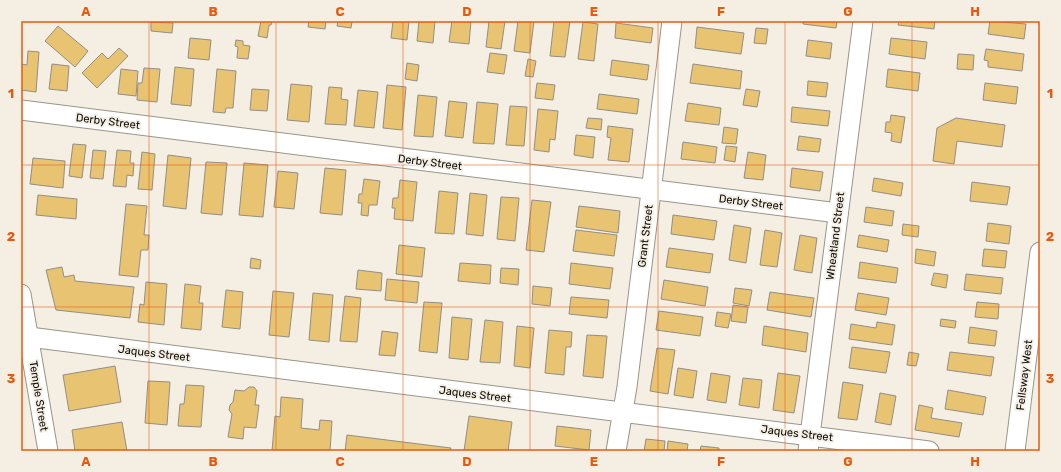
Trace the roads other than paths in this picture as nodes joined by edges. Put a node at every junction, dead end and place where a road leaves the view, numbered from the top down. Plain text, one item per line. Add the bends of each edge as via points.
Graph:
1 (672, 21) edge
2 (863, 21) edge
3 (21, 110) edge
4 (651, 190) junction
5 (838, 213) junction
6 (1040, 252) edge
7 (21, 294) edge
8 (25, 337) edge
9 (624, 412) junction
10 (809, 443) edge
11 (48, 451) edge
12 (616, 451) edge
13 (929, 451) edge
14 (1015, 451) edge

1 - 4 street, Grant Street
2 - 5 street, Wheatland Street
3 - 4 street, Derby Street
4 - 5 street, Derby Street
4 - 9 street, Grant Street
5 - 10 street, Wheatland Street
6 - 14 street, Fellsway West
7 - 8 street, Temple Street
8 - 9 street, Jaques Street
8 - 11 street, Temple Street
9 - 10 street, Jaques Street
9 - 12 street, Grant Street
10 - 13 street, Jaques Street

